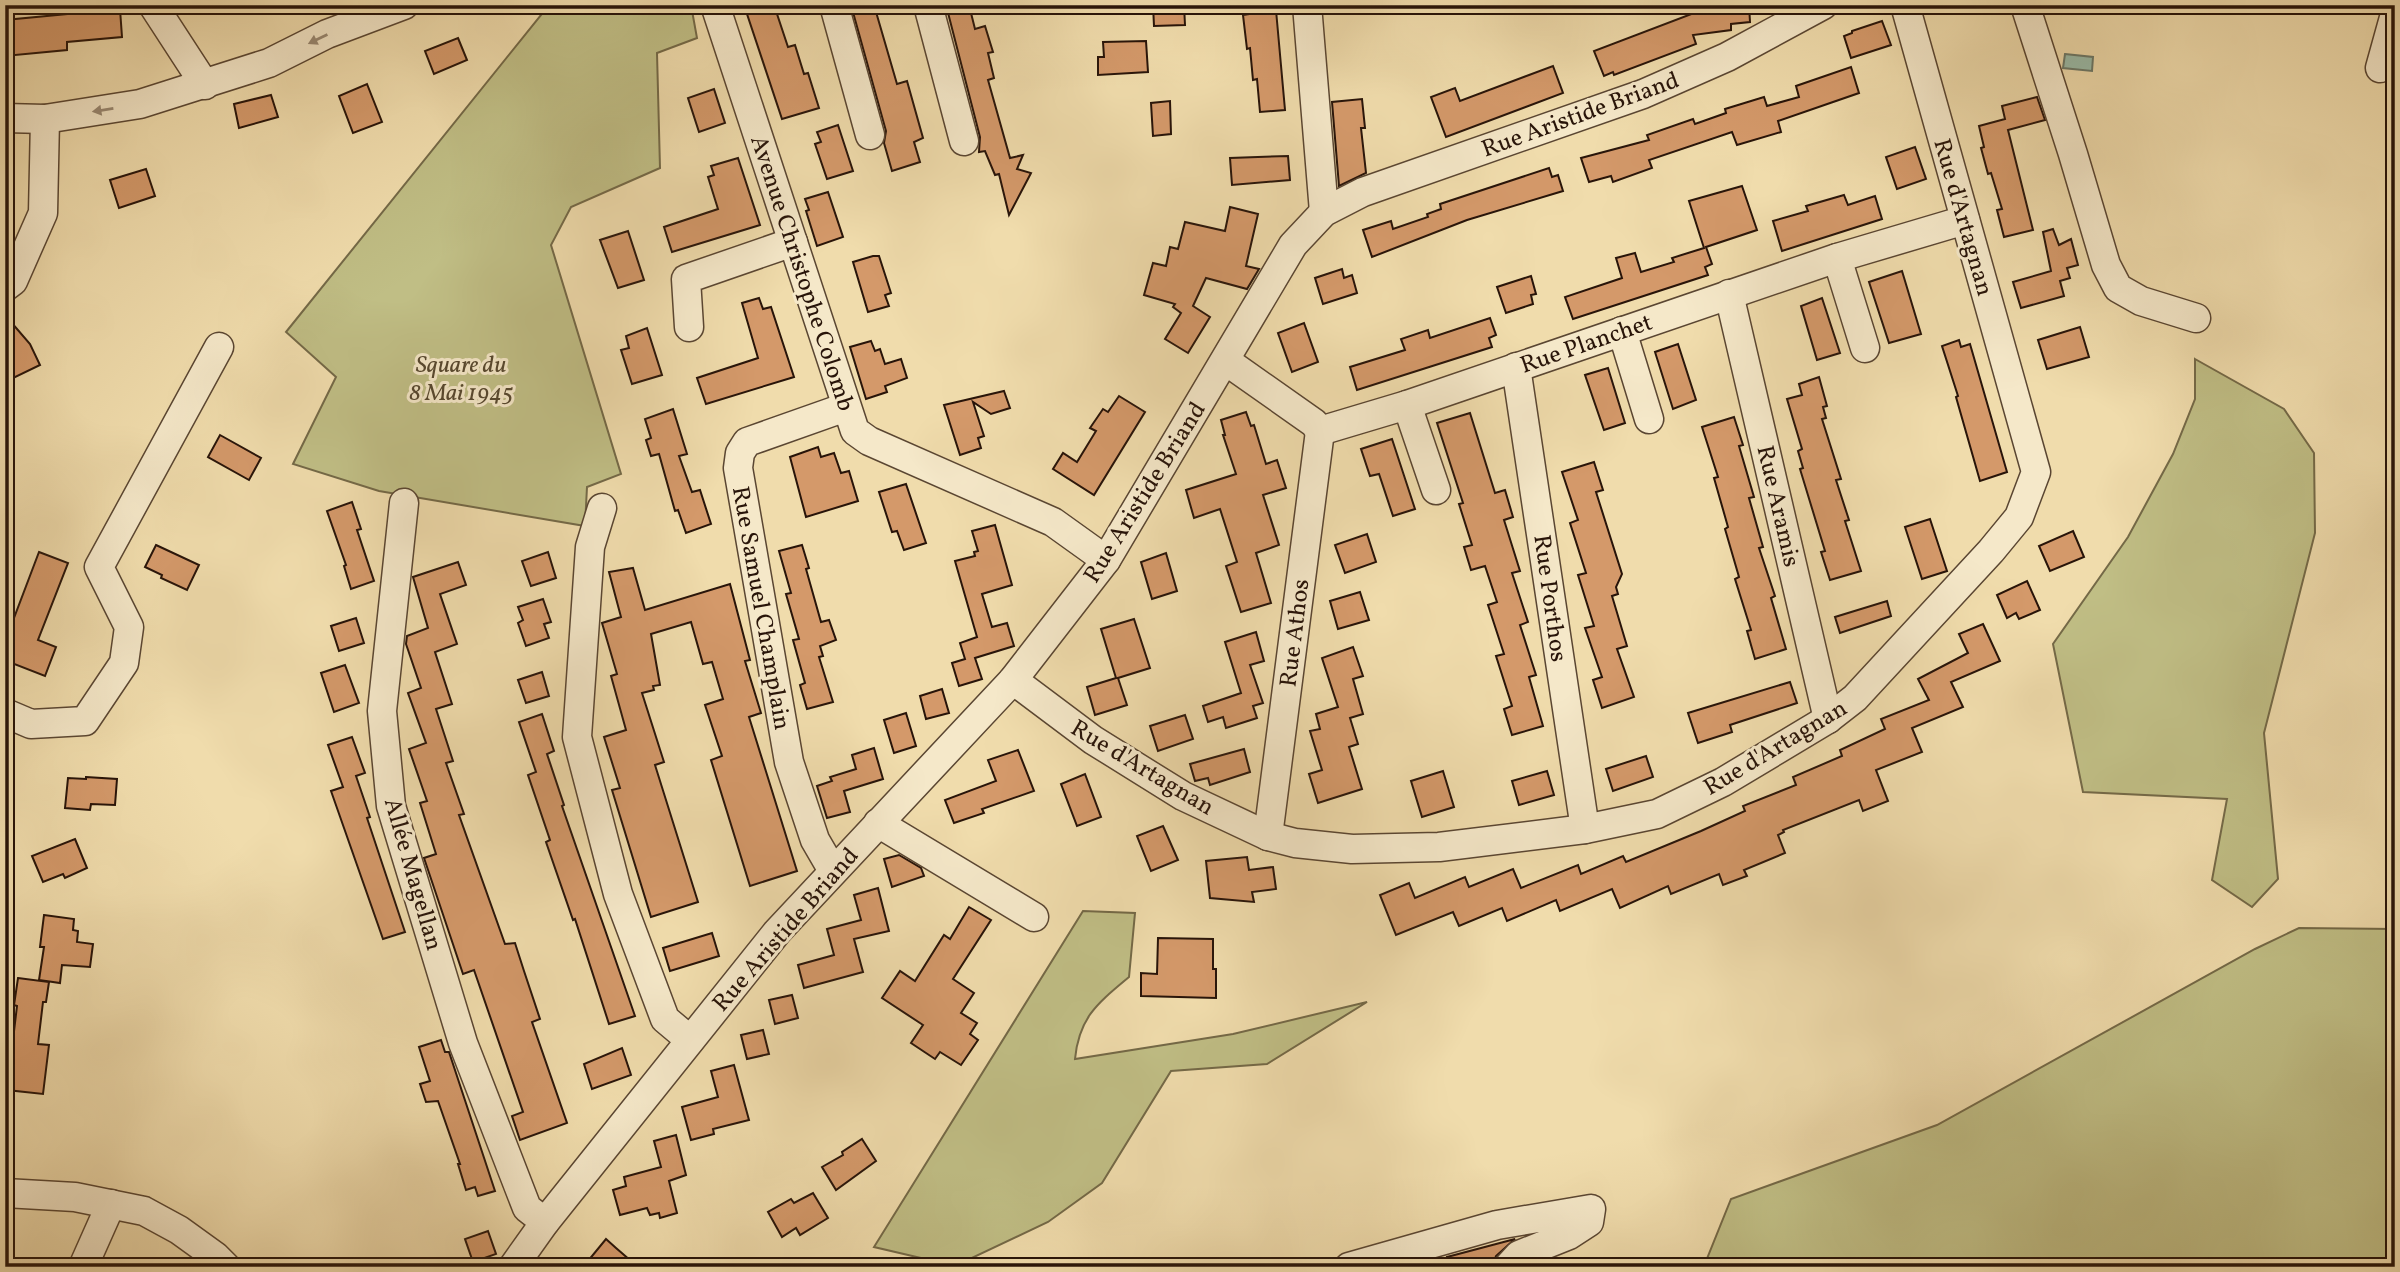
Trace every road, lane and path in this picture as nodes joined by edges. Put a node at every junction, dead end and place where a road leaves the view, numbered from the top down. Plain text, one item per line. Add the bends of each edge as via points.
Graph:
1 (153, 5) edge
2 (404, 5) edge
3 (715, 5) edge
4 (834, 5) edge
5 (928, 5) edge
6 (1307, 5) edge
7 (1823, 5) edge
8 (1905, 5) edge
9 (2025, 5) edge
10 (2395, 14) edge
11 (2380, 68) dead end
12 (205, 85) junction
13 (5, 118) edge
14 (45, 118) junction
15 (870, 135) dead end
16 (964, 141) dead end
17 (1324, 212) junction
18 (1965, 220) junction
19 (793, 242) junction
20 (1837, 258) junction
21 (5, 287) edge
22 (1729, 294) junction
23 (2196, 318) dead end
24 (689, 327) dead end
25 (1622, 331) junction
26 (219, 347) dead end
27 (1865, 348) dead end
28 (1226, 361) junction
29 (1516, 367) junction
30 (1407, 405) junction
31 (846, 407) junction
32 (1648, 419) dead end
33 (1320, 431) junction
34 (1436, 490) dead end
35 (404, 503) dead end
36 (602, 508) dead end
37 (1106, 561) junction
38 (1013, 680) junction
39 (5, 713) edge
40 (1828, 719) junction
41 (878, 823) junction
42 (1585, 829) junction
43 (1268, 835) junction
44 (833, 871) junction
45 (1034, 917) dead end
46 (690, 1040) junction
47 (5, 1193) edge
48 (111, 1204) junction
49 (545, 1222) junction
50 (83, 1267) edge
51 (226, 1267) edge
52 (513, 1267) edge
53 (1349, 1267) edge
54 (1508, 1267) edge

1 - 12 street
2 -> 12 street
3 - 19 street, Avenue Christophe Colomb
4 - 15 street
5 - 16 street
6 - 17 street
7 - 17 street, Rue Aristide Briand via 1727,57 1643,94 1363,192
8 - 18 street, Rue d'Artagnan
9 - 23 street via 2106,265 2118,288
10 - 11 street
12 -> 14 street via 140,104
13 - 14 street
14 - 21 street via 43,213 13,281
17 - 28 street, Rue Aristide Briand via 1293,245
18 - 20 street, Rue Planchet
18 - 40 street, Rue d'Artagnan via 2036,472 2019,517 1991,551 1854,698
19 - 24 street via 686,279
19 - 31 street, Avenue Christophe Colomb
20 - 22 street, Rue Planchet
20 - 27 street
22 - 25 street, Rue Planchet
22 - 40 street, Rue Aramis
25 - 29 street, Rue Planchet
25 - 32 street
26 - 39 street via 99,567 129,627 124,663 85,721 31,724
28 - 33 street
28 - 37 street, Rue Aristide Briand
29 - 30 street, Rue Planchet
29 - 42 street, Rue Porthos
30 - 33 street, Rue Planchet
30 - 34 street
31 - 37 street, Avenue Christophe Colomb via 855,431 869,441 1053,522
31 - 44 street, Rue Samuel Champlain via 747,442 738,468 789,762 815,840
33 - 43 street, Rue Athos
35 - 49 street, Allée Magellan via 382,711 391,806 463,1043 527,1208
36 - 46 street via 590,547 577,737 618,894 665,1019
37 - 38 street, Rue Aristide Briand
38 - 41 street, Rue Aristide Briand
38 - 43 street, Rue d'Artagnan via 1093,740 1183,796
40 - 42 street, Rue d'Artagnan via 1723,782 1657,814
41 - 44 street, Rue Aristide Briand
41 - 45 street
42 - 43 street, Rue d'Artagnan via 1439,847 1352,849
44 - 46 street, Rue Aristide Briand
46 - 49 street, Rue Aristide Briand
47 - 48 street
48 - 50 street
48 - 51 street via 144,1211 179,1230
49 - 52 street, Rue Aristide Briand
53 - 54 street via 1497,1225 1591,1209 1589,1222 1570,1235 1519,1255

